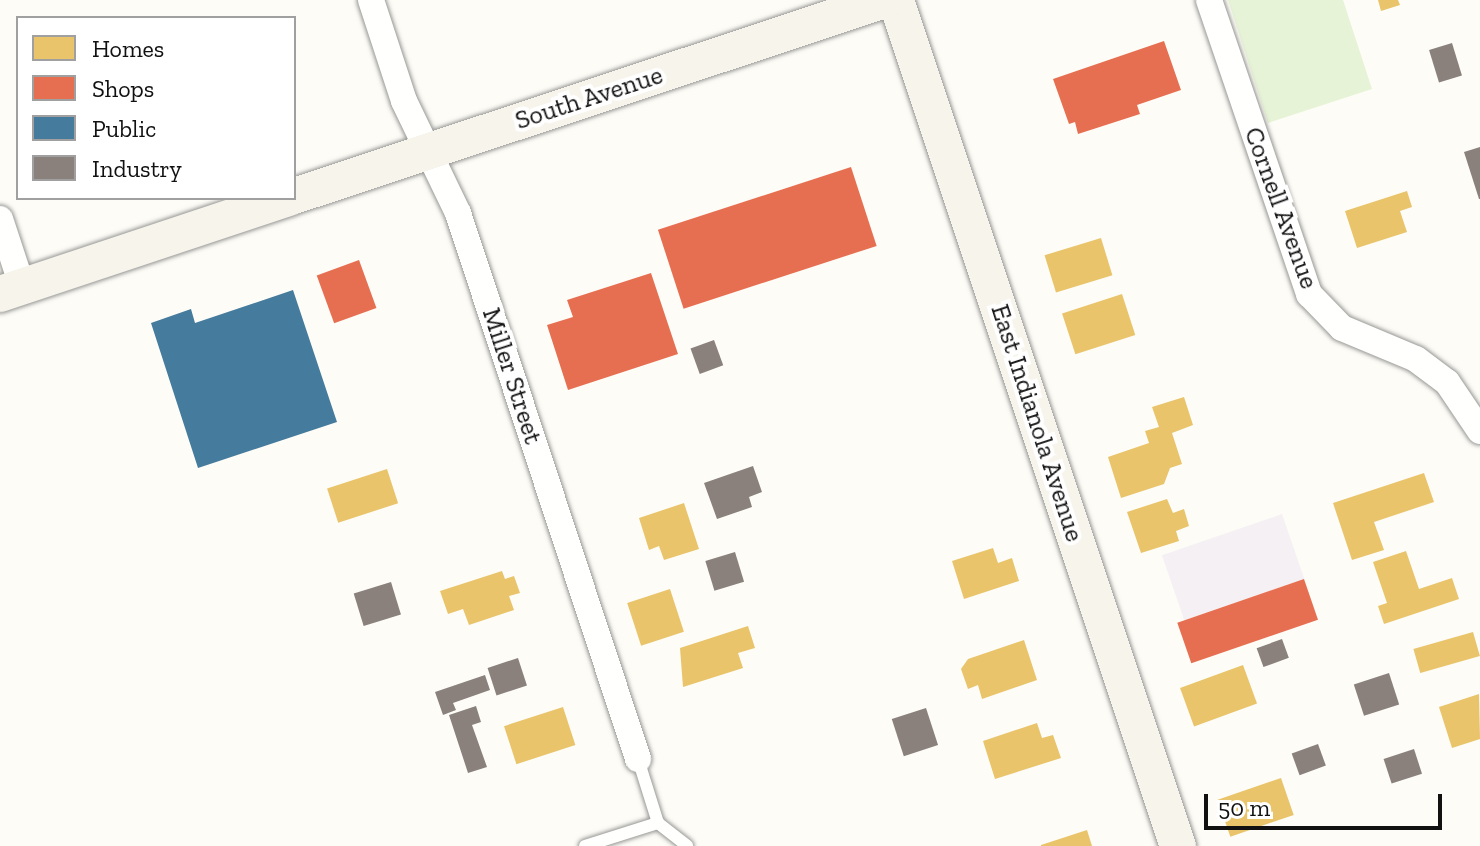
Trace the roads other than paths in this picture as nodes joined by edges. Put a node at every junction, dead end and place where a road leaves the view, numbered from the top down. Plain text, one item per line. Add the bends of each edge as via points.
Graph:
1 (371, 0) edge
2 (885, 0) edge
3 (896, 0) edge
4 (1209, 0) edge
5 (430, 151) junction
6 (296, 195) edge
7 (282, 200) edge
8 (0, 219) edge
9 (11, 290) edge
10 (1480, 431) edge
11 (638, 759) joint
12 (658, 823) junction
13 (585, 846) edge
14 (687, 846) edge
15 (1178, 846) edge

1 - 5 street, Miller Street via 404,101
2 - 5 main road, South Avenue
3 - 15 main road, East Indianola Avenue
4 - 10 street, Cornell Avenue via 1309,294 1342,328 1416,359 1447,382
5 - 6 main road, South Avenue
5 - 11 street, Miller Street via 458,213
7 - 9 main road
8 - 9 street
11 - 12 lane
12 - 13 lane
12 - 14 lane

